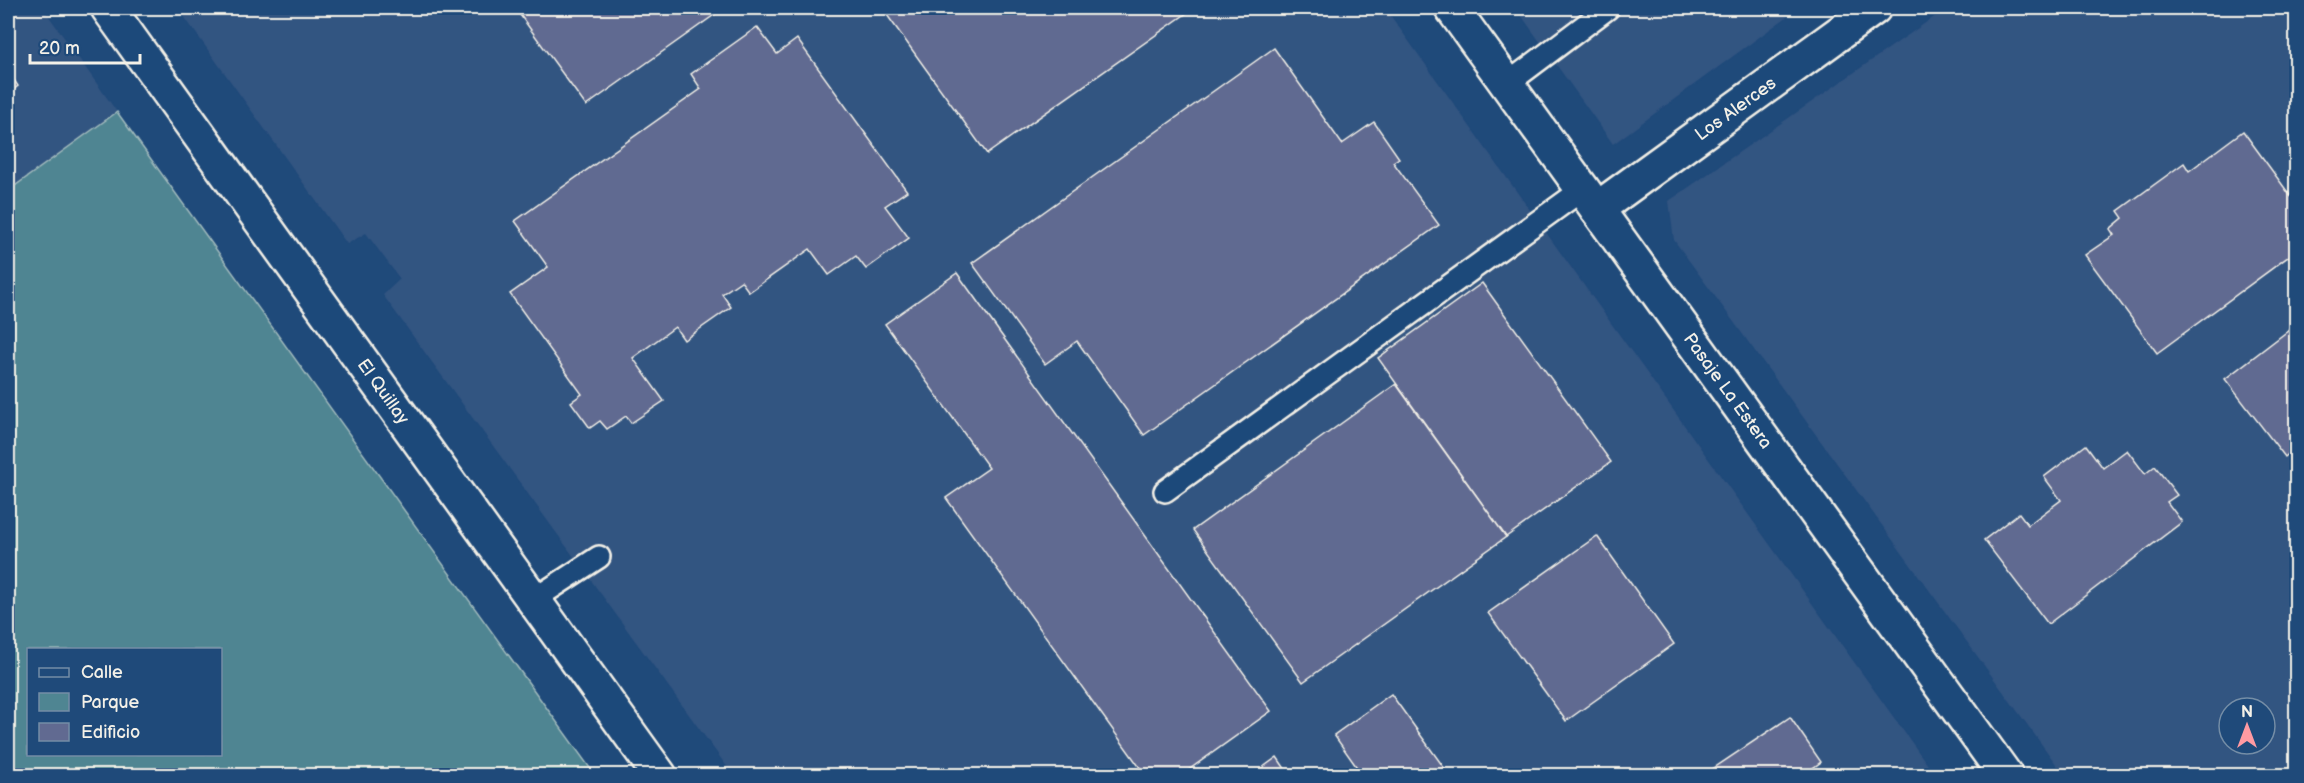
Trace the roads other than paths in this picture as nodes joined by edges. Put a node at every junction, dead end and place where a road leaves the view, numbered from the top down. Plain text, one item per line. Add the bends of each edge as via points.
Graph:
1 (108, 8) edge
2 (1452, 8) edge
3 (1608, 8) edge
4 (1874, 8) edge
5 (1507, 84) junction
6 (1590, 199) junction
7 (1165, 491) dead end
8 (599, 557) dead end
9 (533, 600) junction
10 (660, 776) edge
11 (2006, 776) edge

1 - 9 street, El Quillay
2 - 5 street, Pasaje La Estera
3 - 5 lane
4 - 6 street, Los Alerces
5 - 6 street, Pasaje La Estera
6 - 7 lane
6 - 11 street, Pasaje La Estera
8 - 9 lane
9 - 10 street, El Quillay

